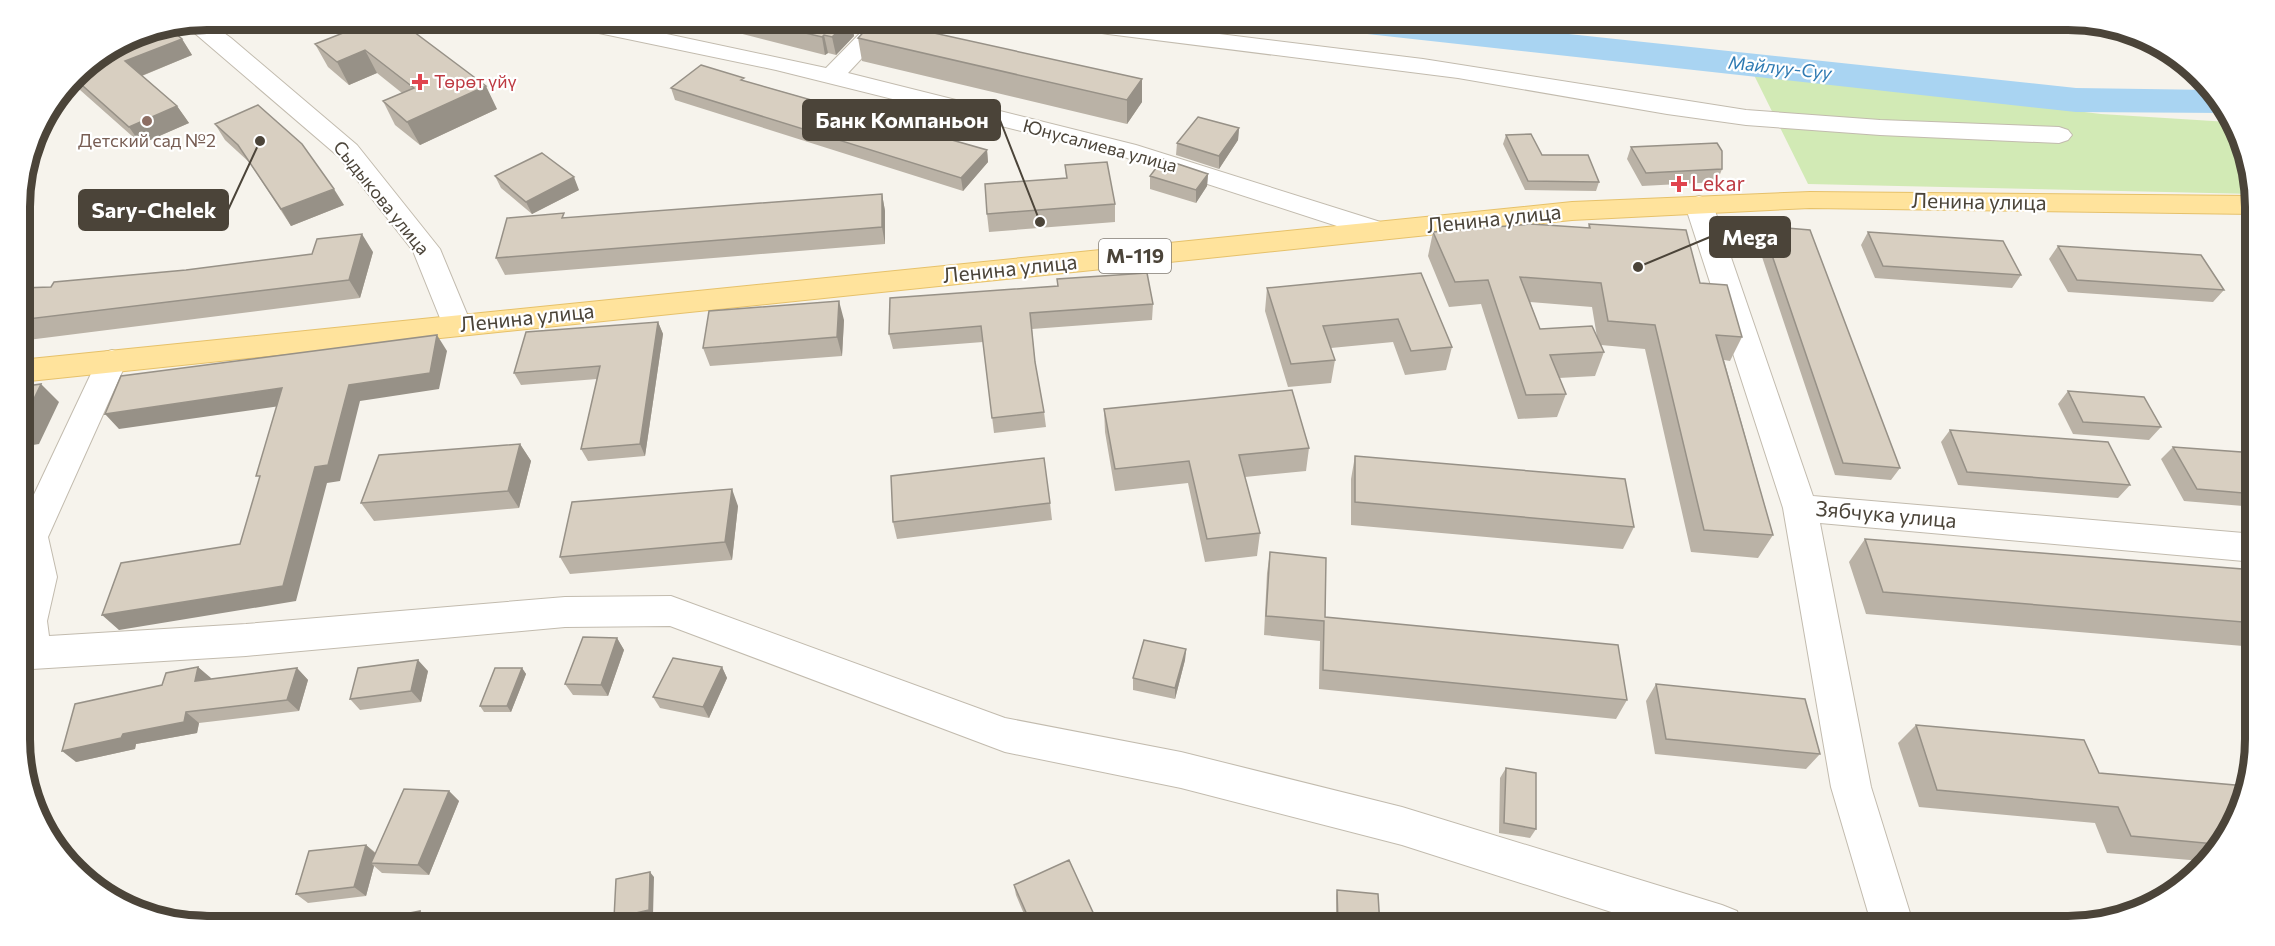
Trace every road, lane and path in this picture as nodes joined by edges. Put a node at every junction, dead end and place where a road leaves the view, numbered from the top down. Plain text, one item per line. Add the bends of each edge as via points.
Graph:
1 (205, 30) edge
2 (616, 30) edge
3 (871, 30) edge
4 (1133, 30) edge
5 (831, 77) junction
6 (2059, 135) dead end
7 (1699, 205) junction
8 (2245, 205) edge
9 (1380, 231) junction
10 (457, 326) junction
11 (112, 361) junction
12 (30, 370) edge
13 (1800, 508) junction
14 (2245, 547) edge
15 (30, 613) edge
16 (30, 637) edge
17 (1690, 916) edge
18 (1890, 916) edge

1 - 10 street, Сыдыкова улица via 348,151 426,249
2 - 5 street, Юнусалиева улица
3 - 5 street
4 - 6 street via 1513,79 1703,112 1880,127
5 - 9 street, Юнусалиева улица via 1127,150
7 - 8 main road, Ленина улица / М-119 via 1810,200
7 - 9 main road, Ленина улица / М-119 via 1572,211
7 - 13 street, Зябчука улица
9 - 10 main road, Ленина улица / М-119
10 - 11 main road, Ленина улица / М-119
11 - 12 main road, Ленина улица / М-119
11 - 15 street via 31,537 39,578
13 - 14 street, Зябчука улица
13 - 18 street via 1851,787
16 - 17 street via 32,653 246,640 565,612 671,611 1005,735 1180,770 1402,826

